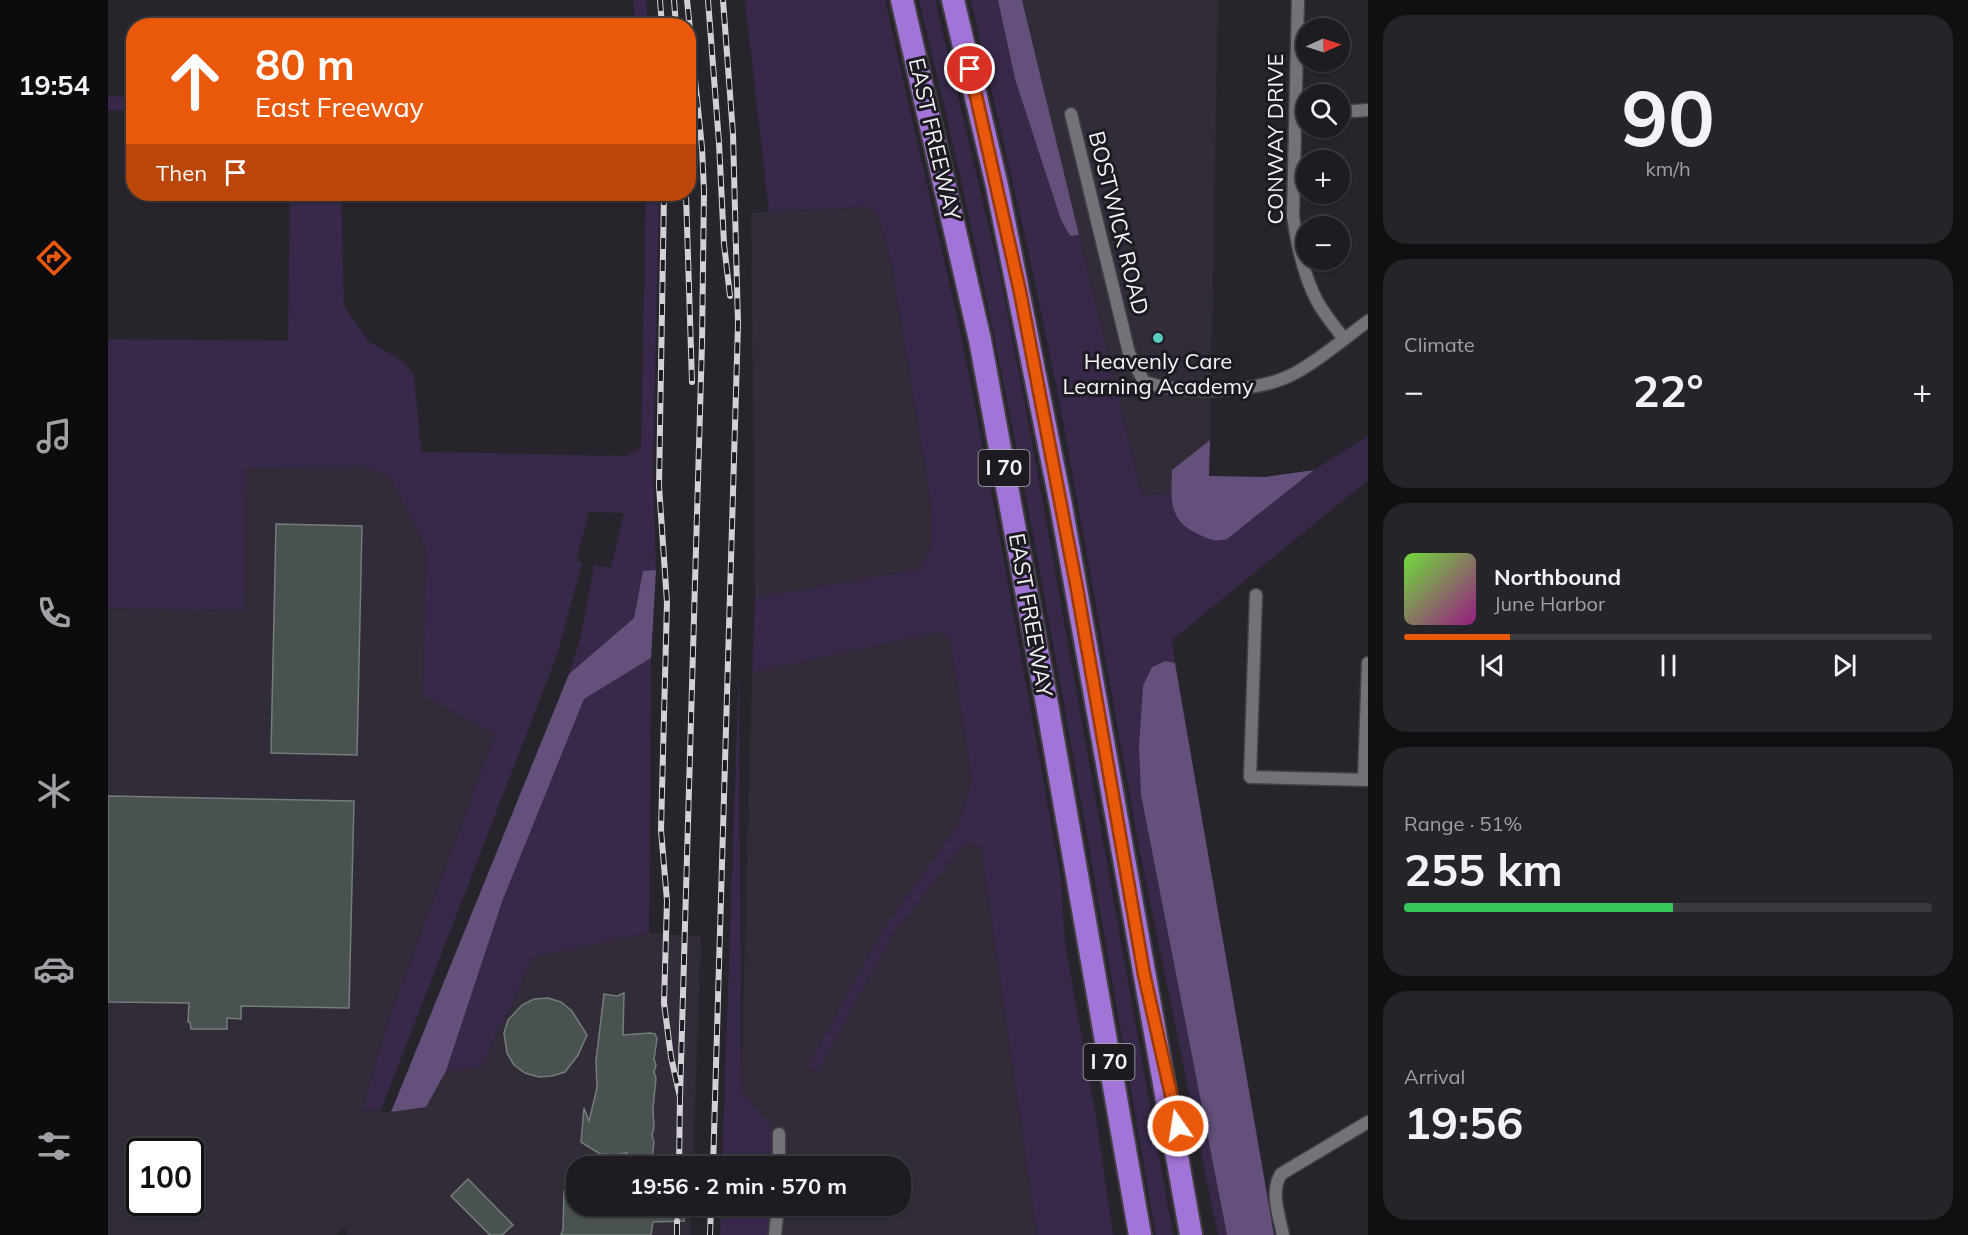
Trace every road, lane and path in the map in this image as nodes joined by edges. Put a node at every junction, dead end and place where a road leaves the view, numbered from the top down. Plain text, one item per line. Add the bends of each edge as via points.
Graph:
1 (902, 0) edge
2 (953, 0) edge
3 (1298, 0) edge
4 (1300, 84) edge
5 (1368, 110) edge
6 (1350, 111) edge
7 (1071, 114) dead end
8 (1299, 138) edge
9 (1368, 321) edge
10 (1344, 339) junction
11 (1256, 595) dead end
12 (1368, 663) edge
13 (1366, 780) edge
14 (1144, 974) junction
15 (1368, 1122) edge
16 (779, 1134) dead end
17 (779, 1156) edge
18 (1130, 1184) junction
19 (777, 1216) edge
20 (775, 1235) edge
21 (1129, 1235) edge
22 (1140, 1235) edge
23 (1191, 1235) edge
24 (1202, 1235) edge
25 (1282, 1235) edge

1 - 18 highway, EAST FREEWAY / I 70 via 980,340
2 - 14 highway, I 70 via 1020,292
3 - 4 street, CONWAY DRIVE
5 - 6 street
7 - 10 street, BOSTWICK ROAD via 1129,353 1144,382 1165,388 1229,390 1272,382 1295,373
8 - 10 street, CONWAY DRIVE via 1293,216 1297,244 1318,302
9 - 10 street, BOSTWICK ROAD
11 - 13 street via 1250,777
12 - 13 street
14 - 23 highway, I 70
14 - 24 highway
15 - 25 street via 1281,1174 1275,1183 1275,1193
16 - 17 street
18 - 21 highway
18 - 22 highway, EAST FREEWAY / I 70
19 - 20 street

